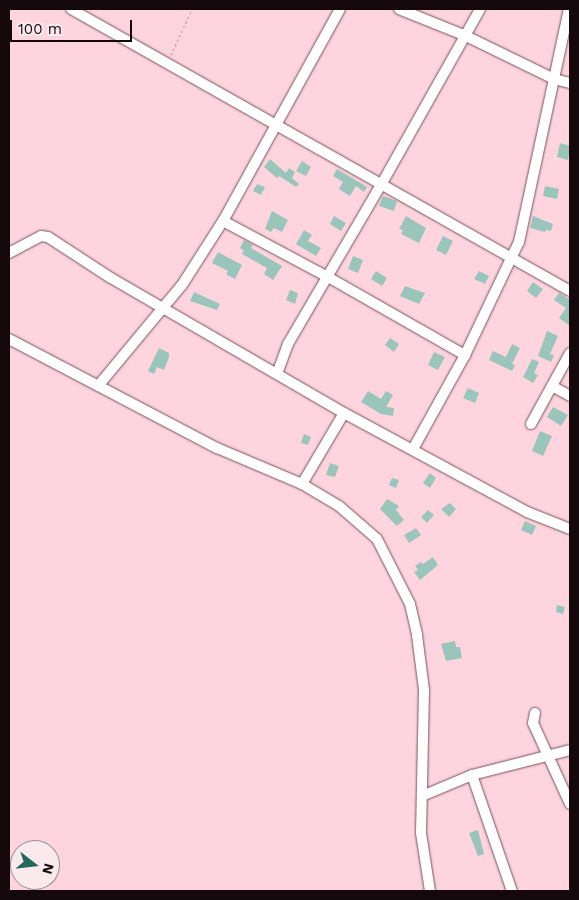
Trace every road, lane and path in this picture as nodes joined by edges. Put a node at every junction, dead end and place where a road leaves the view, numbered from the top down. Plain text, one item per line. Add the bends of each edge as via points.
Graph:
1 (71, 9) edge
2 (192, 9) edge
3 (340, 9) edge
4 (399, 9) edge
5 (480, 9) edge
6 (569, 9) edge
7 (466, 36) junction
8 (168, 63) junction
9 (554, 79) junction
10 (570, 83) edge
11 (275, 122) junction
12 (381, 185) junction
13 (223, 221) junction
14 (9, 253) edge
15 (513, 257) junction
16 (328, 277) junction
17 (570, 291) edge
18 (162, 309) junction
19 (9, 339) edge
20 (570, 353) edge
21 (465, 355) junction
22 (277, 374) junction
23 (98, 386) junction
24 (552, 386) junction
25 (570, 396) edge
26 (344, 412) junction
27 (530, 424) dead end
28 (413, 449) junction
29 (302, 484) junction
30 (570, 528) edge
31 (535, 713) dead end
32 (570, 750) edge
33 (548, 756) junction
34 (472, 775) junction
35 (422, 796) junction
36 (570, 804) edge
37 (430, 891) edge
38 (512, 891) edge

1 - 8 street
2 - 8 path
3 - 11 street
4 - 7 street
5 - 7 street
6 - 9 street
7 - 9 street
7 - 12 street
8 - 11 street
9 - 10 street
9 - 15 street
11 - 12 street
11 - 13 street
12 - 15 street
12 - 16 street
13 - 16 street
13 - 18 street via 182,285
14 - 18 street via 41,236 48,237
15 - 17 street
15 - 21 street
16 - 21 street
16 - 22 street via 288,344
18 - 22 street
18 - 23 street
19 - 23 street
20 - 24 street
21 - 28 street
22 - 26 street
23 - 29 street via 217,448
24 - 25 street
24 - 27 street
26 - 28 street
26 - 29 street
28 - 30 street via 527,512
29 - 35 street via 339,506 376,539 410,604 418,634 424,690
31 - 33 street via 533,723
32 - 33 street
33 - 34 street
33 - 36 street
34 - 35 street
34 - 38 street
35 - 37 street via 421,833

